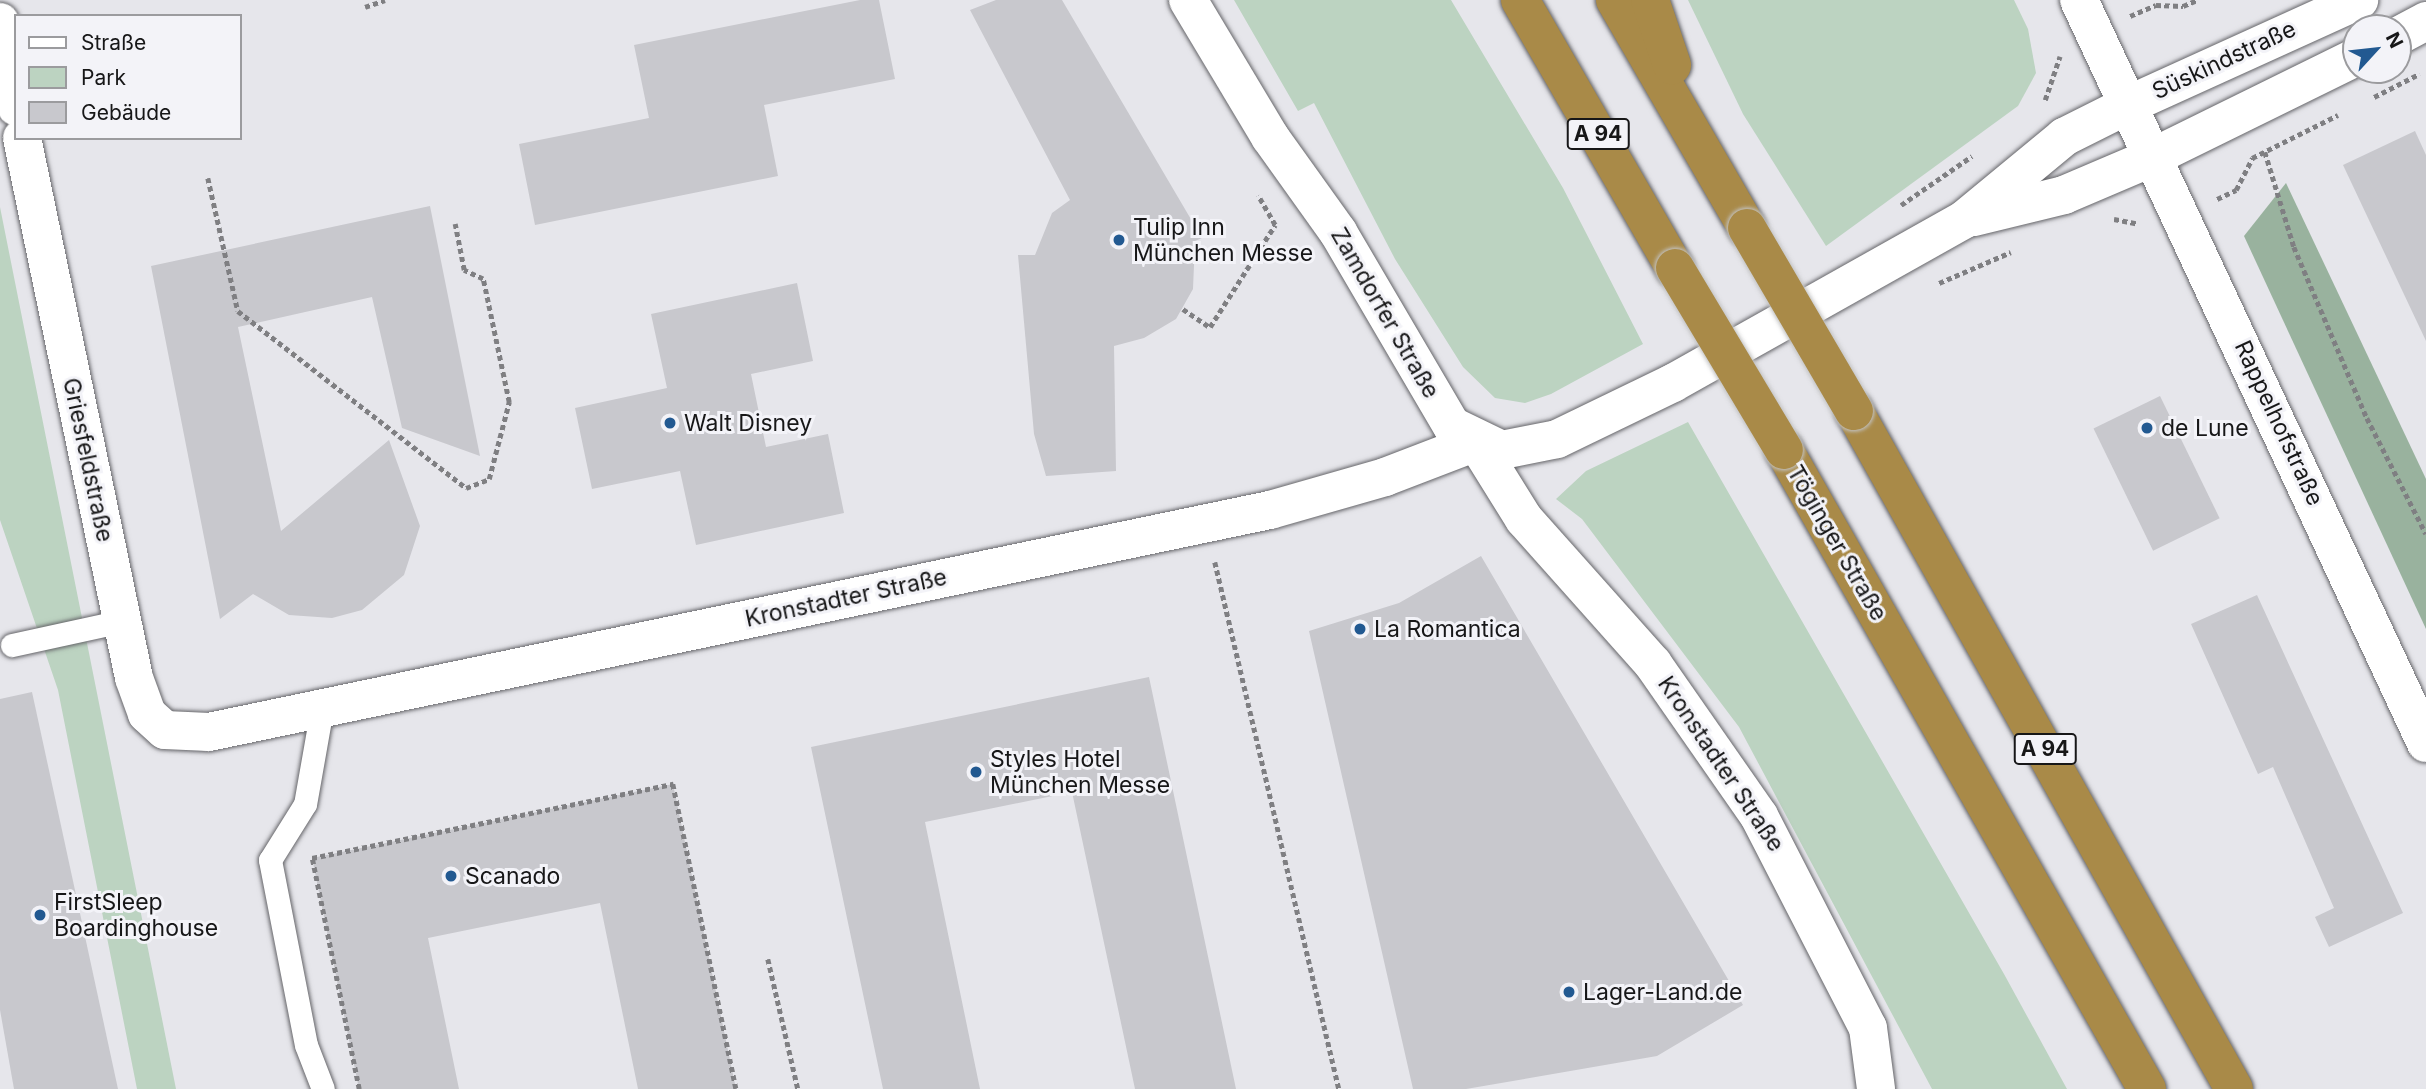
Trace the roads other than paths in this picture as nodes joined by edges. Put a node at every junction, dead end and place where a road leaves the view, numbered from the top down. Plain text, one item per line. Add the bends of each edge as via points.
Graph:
1 (1188, 0) edge
2 (1520, 0) edge
3 (1615, 0) edge
4 (1650, 0) edge
5 (2079, 0) edge
6 (2359, 0) edge
7 (0, 22) edge
8 (2342, 64) edge
9 (14, 96) edge
10 (2128, 105) junction
11 (1695, 137) junction
12 (22, 140) edge
13 (2153, 157) junction
14 (1965, 219) junction
15 (1476, 442) junction
16 (122, 621) junction
17 (12, 645) dead end
18 (321, 708) junction
19 (209, 732) joint
20 (2426, 743) edge
21 (323, 1089) edge
22 (1877, 1089) edge
23 (2147, 1089) edge
24 (2234, 1089) edge

1 - 15 street, Zamdorfer Straße via 1262,125 1338,232 1452,426
2 - 23 highway, Töginger Straße / A 94, bridge via 1784,450
3 - 11 highway, A 94
4 - 11 highway
5 - 10 street, Rappelhofstraße
6 - 10 street, Süskindstraße
7 - 9 street
8 - 13 street
10 - 13 street, Rappelhofstraße
10 - 14 street via 2064,138
11 - 24 highway, A 94, bridge
12 - 16 street, Griesfeldstraße
13 - 14 street via 2064,195
13 - 20 street, Rappelhofstraße
14 - 15 street via 1673,383 1557,439 1502,450
15 - 18 street, Kronstadter Straße via 1385,477 1207,523
15 - 22 street, Kronstadter Straße via 1524,519 1653,664 1759,816 1868,1028
16 - 17 lane
16 - 19 street, Griesfeldstraße via 147,714 165,730
18 - 19 street, Kronstadter Straße
18 - 21 lane via 305,804 270,860 306,1045

